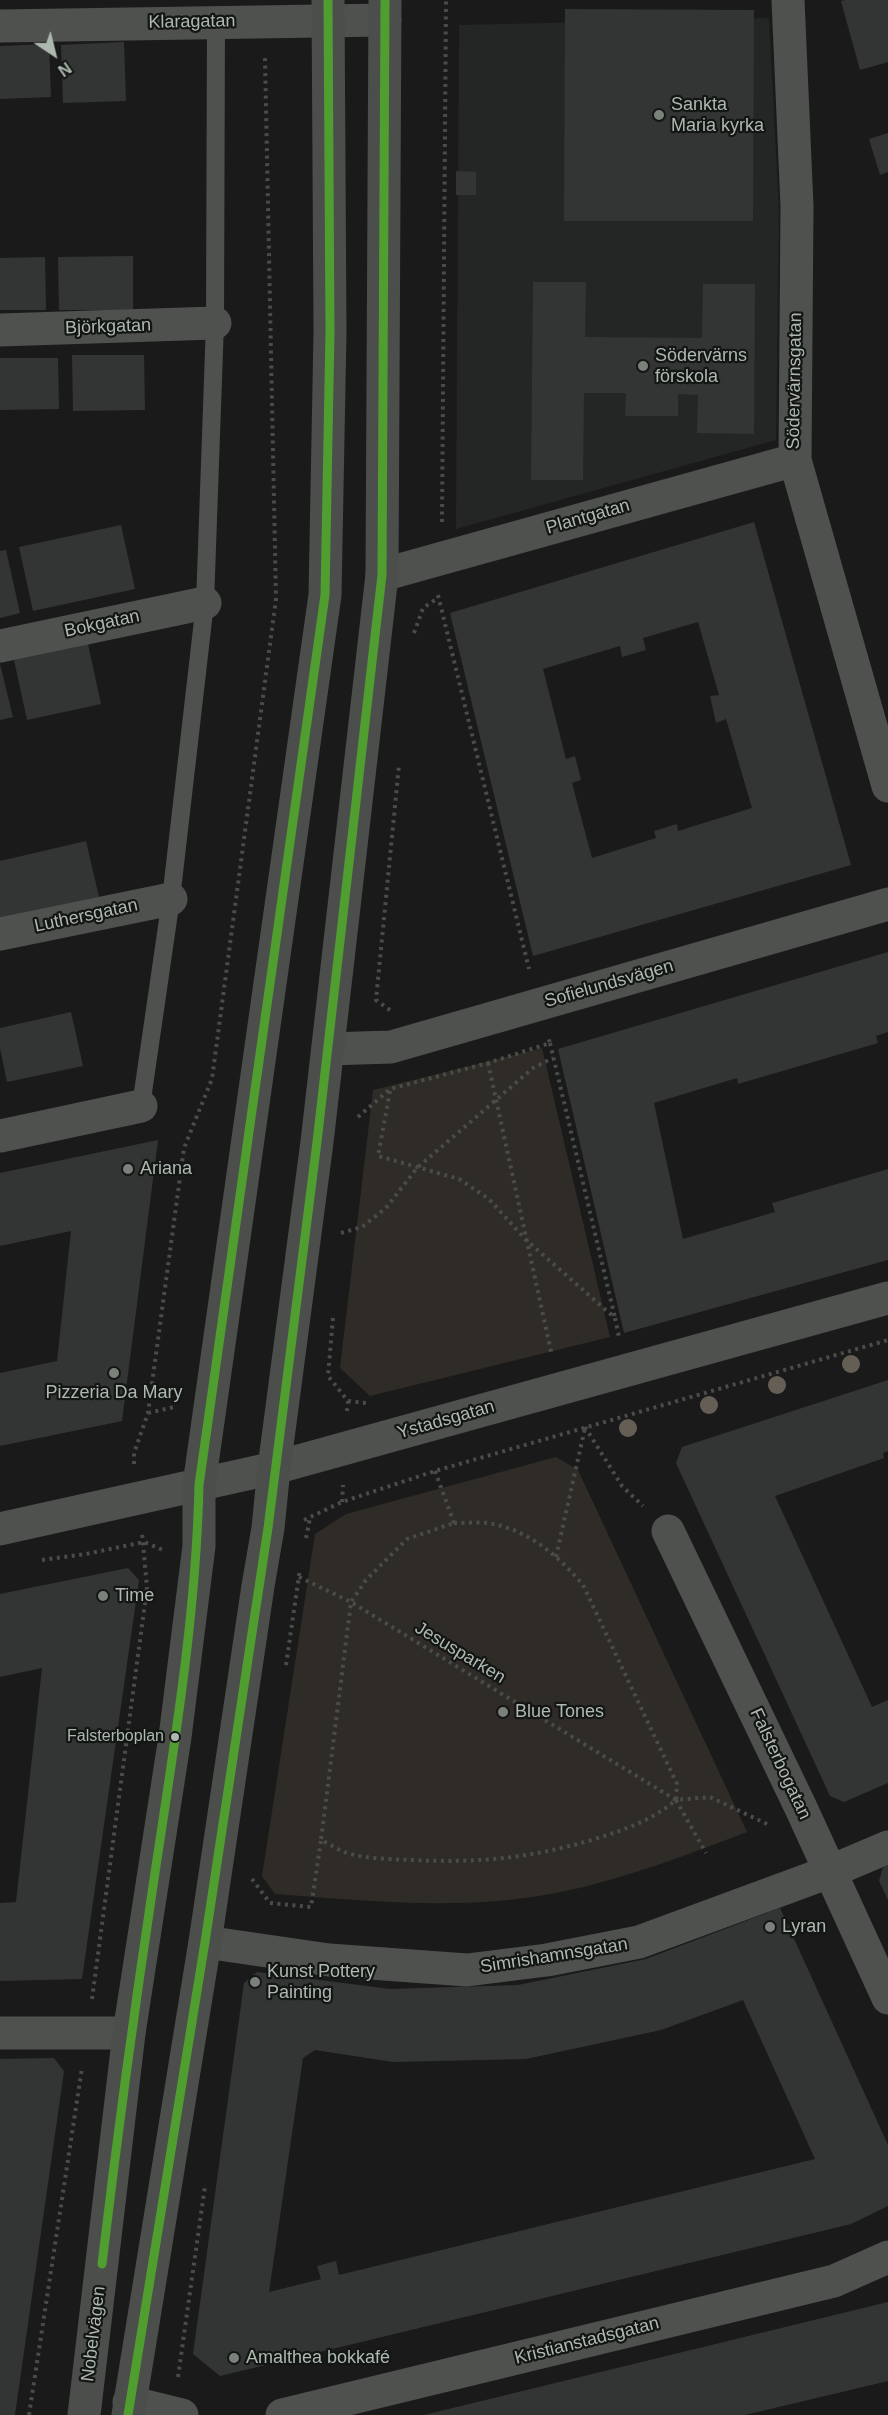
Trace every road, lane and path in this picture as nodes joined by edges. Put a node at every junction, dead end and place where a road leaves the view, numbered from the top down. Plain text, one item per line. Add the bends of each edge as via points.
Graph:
1 (446, 0) edge
2 (788, 0) edge
3 (328, 10) edge
4 (385, 10) edge
5 (264, 21) junction
6 (216, 22) junction
7 (0, 26) edge
8 (215, 323) junction
9 (0, 330) edge
10 (795, 460) junction
11 (442, 558) junction
12 (382, 575) junction
13 (205, 603) junction
14 (412, 636) dead end
15 (0, 646) edge
16 (400, 753) dead end
17 (888, 786) edge
18 (171, 898) junction
19 (888, 903) edge
20 (0, 934) edge
21 (396, 1014) dead end
22 (550, 1042) dead end
23 (328, 1049) junction
24 (553, 1058) junction
25 (488, 1063) dead end
26 (390, 1089) dead end
27 (496, 1101) junction
28 (141, 1106) joint
29 (0, 1136) edge
30 (417, 1168) junction
31 (341, 1234) dead end
32 (525, 1239) junction
33 (888, 1298) edge
34 (608, 1312) dead end
35 (615, 1318) dead end
36 (888, 1340) edge
37 (551, 1351) dead end
38 (585, 1427) junction
39 (274, 1468) junction
40 (435, 1471) junction
41 (199, 1485) junction
42 (134, 1499) junction
43 (310, 1518) dead end
44 (454, 1523) junction
45 (0, 1529) edge
46 (668, 1531) joint
47 (144, 1542) junction
48 (556, 1557) junction
49 (40, 1560) dead end
50 (299, 1577) dead end
51 (351, 1602) junction
52 (676, 1800) junction
53 (767, 1824) dead end
54 (321, 1840) junction
55 (888, 1847) edge
56 (706, 1853) dead end
57 (829, 1872) junction
58 (252, 1879) dead end
59 (205, 1942) junction
60 (888, 1998) edge
61 (0, 2033) edge
62 (129, 2033) junction
63 (88, 2034) junction
64 (888, 2257) edge
65 (129, 2409) edge
66 (29, 2415) edge
67 (84, 2415) edge
68 (182, 2415) edge
69 (282, 2415) edge

1 - 11 path
2 - 10 street, Södervärnsgatan via 797,206
3 - 4 street, Klaragatan
3 - 5 street, Klaragatan
3 - 41 main road, Nobelvägen via 330,332 326,595
4 - 12 main road
5 - 6 street, Klaragatan
5 - 42 path via 276,598 212,1078 184,1148 148,1413 134,1453
6 - 7 street, Klaragatan
6 - 8 lane
8 - 9 street, Björkgatan
8 - 13 lane
10 - 11 street, Plantgatan
10 - 17 street, Södervärnsgatan
11 - 12 street, Plantgatan
11 - 14 path via 438,597 423,608
12 - 23 main road
13 - 15 street, Bokgatan
13 - 18 lane
16 - 21 path via 376,1000
18 - 20 street, Luthersgatan
18 - 28 lane
19 - 23 street, Sofielundsvägen via 391,1047
22 - 24 path
23 - 39 main road
24 - 27 path via 533,1068
24 - 35 path
25 - 27 path
26 - 30 path via 378,1156
27 - 30 path
27 - 32 path
28 - 29 street
30 - 31 path via 386,1208 362,1227
30 - 32 path via 459,1179 489,1199
32 - 34 path
32 - 37 path
33 - 39 street, Ystadsgatan
36 - 38 path
38 - 40 path
38 - 46 path via 622,1486
38 - 48 path
39 - 41 street, Ystadsgatan
39 - 59 main road
40 - 43 path via 342,1502
40 - 44 path
41 - 42 street, Ystadsgatan
41 - 62 main road, Nobelvägen via 199,1546 175,1737
42 - 45 street, Ystadsgatan
42 - 47 path
44 - 48 path via 488,1523 510,1530
44 - 51 path via 407,1539 366,1580
46 - 57 street, Falsterbogatan
47 - 49 path
47 - 63 path via 147,1588
48 - 52 path via 583,1585 677,1784
50 - 51 path, Jesusparken
51 - 52 path, Jesusparken
51 - 54 path
52 - 53 path via 710,1797
52 - 54 path via 657,1816 622,1831 507,1859 452,1862 388,1858 350,1854
52 - 56 path
54 - 58 path via 310,1907 270,1903
55 - 57 street, Simrishamnsgatan
57 - 59 street, Simrishamnsgatan via 639,1942 468,1970 329,1960
57 - 60 street, Falsterbogatan
59 - 65 main road
61 - 63 street
62 - 63 street
62 - 67 main road, Nobelvägen
63 - 66 path
64 - 69 street, Kristianstadsgatan via 834,2281
65 - 68 street

